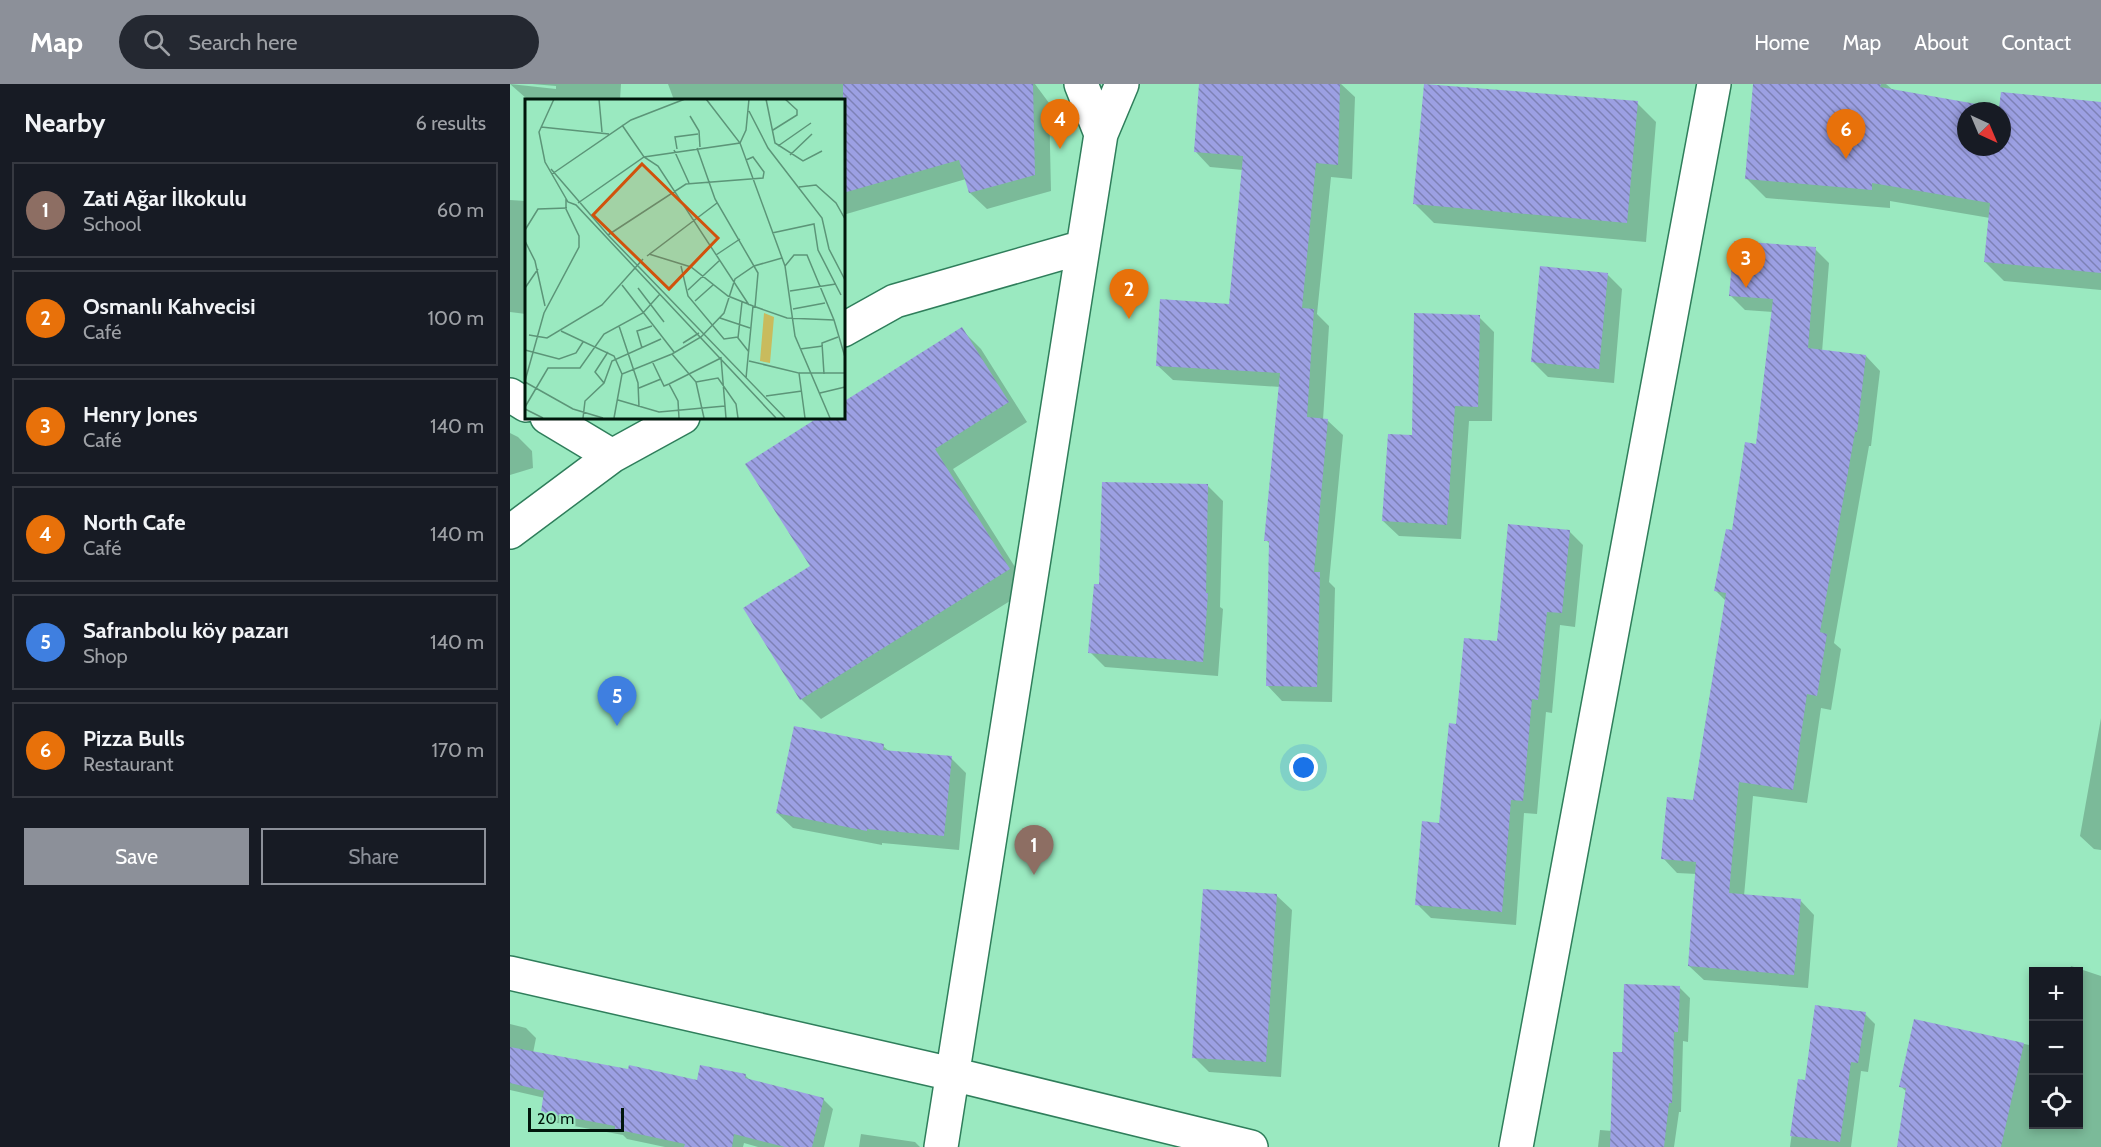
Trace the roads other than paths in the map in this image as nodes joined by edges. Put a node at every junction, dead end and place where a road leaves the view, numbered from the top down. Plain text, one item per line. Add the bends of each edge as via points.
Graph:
1 (1081, 84) edge
2 (1122, 84) edge
3 (1714, 84) edge
4 (1101, 134) junction
5 (1083, 247) junction
6 (844, 329) edge
7 (510, 395) edge
8 (525, 404) edge
9 (549, 418) edge
10 (681, 418) edge
11 (612, 456) junction
12 (510, 532) edge
13 (510, 973) edge
14 (952, 1074) junction
15 (941, 1147) edge
16 (1251, 1147) edge
17 (1516, 1147) edge

1 - 4 street
2 - 4 street
3 - 17 street
4 - 5 street
5 - 6 street via 895,301
5 - 14 street
7 - 8 street
9 - 11 street
10 - 11 street
11 - 12 street
13 - 14 street
14 - 15 street
14 - 16 street

